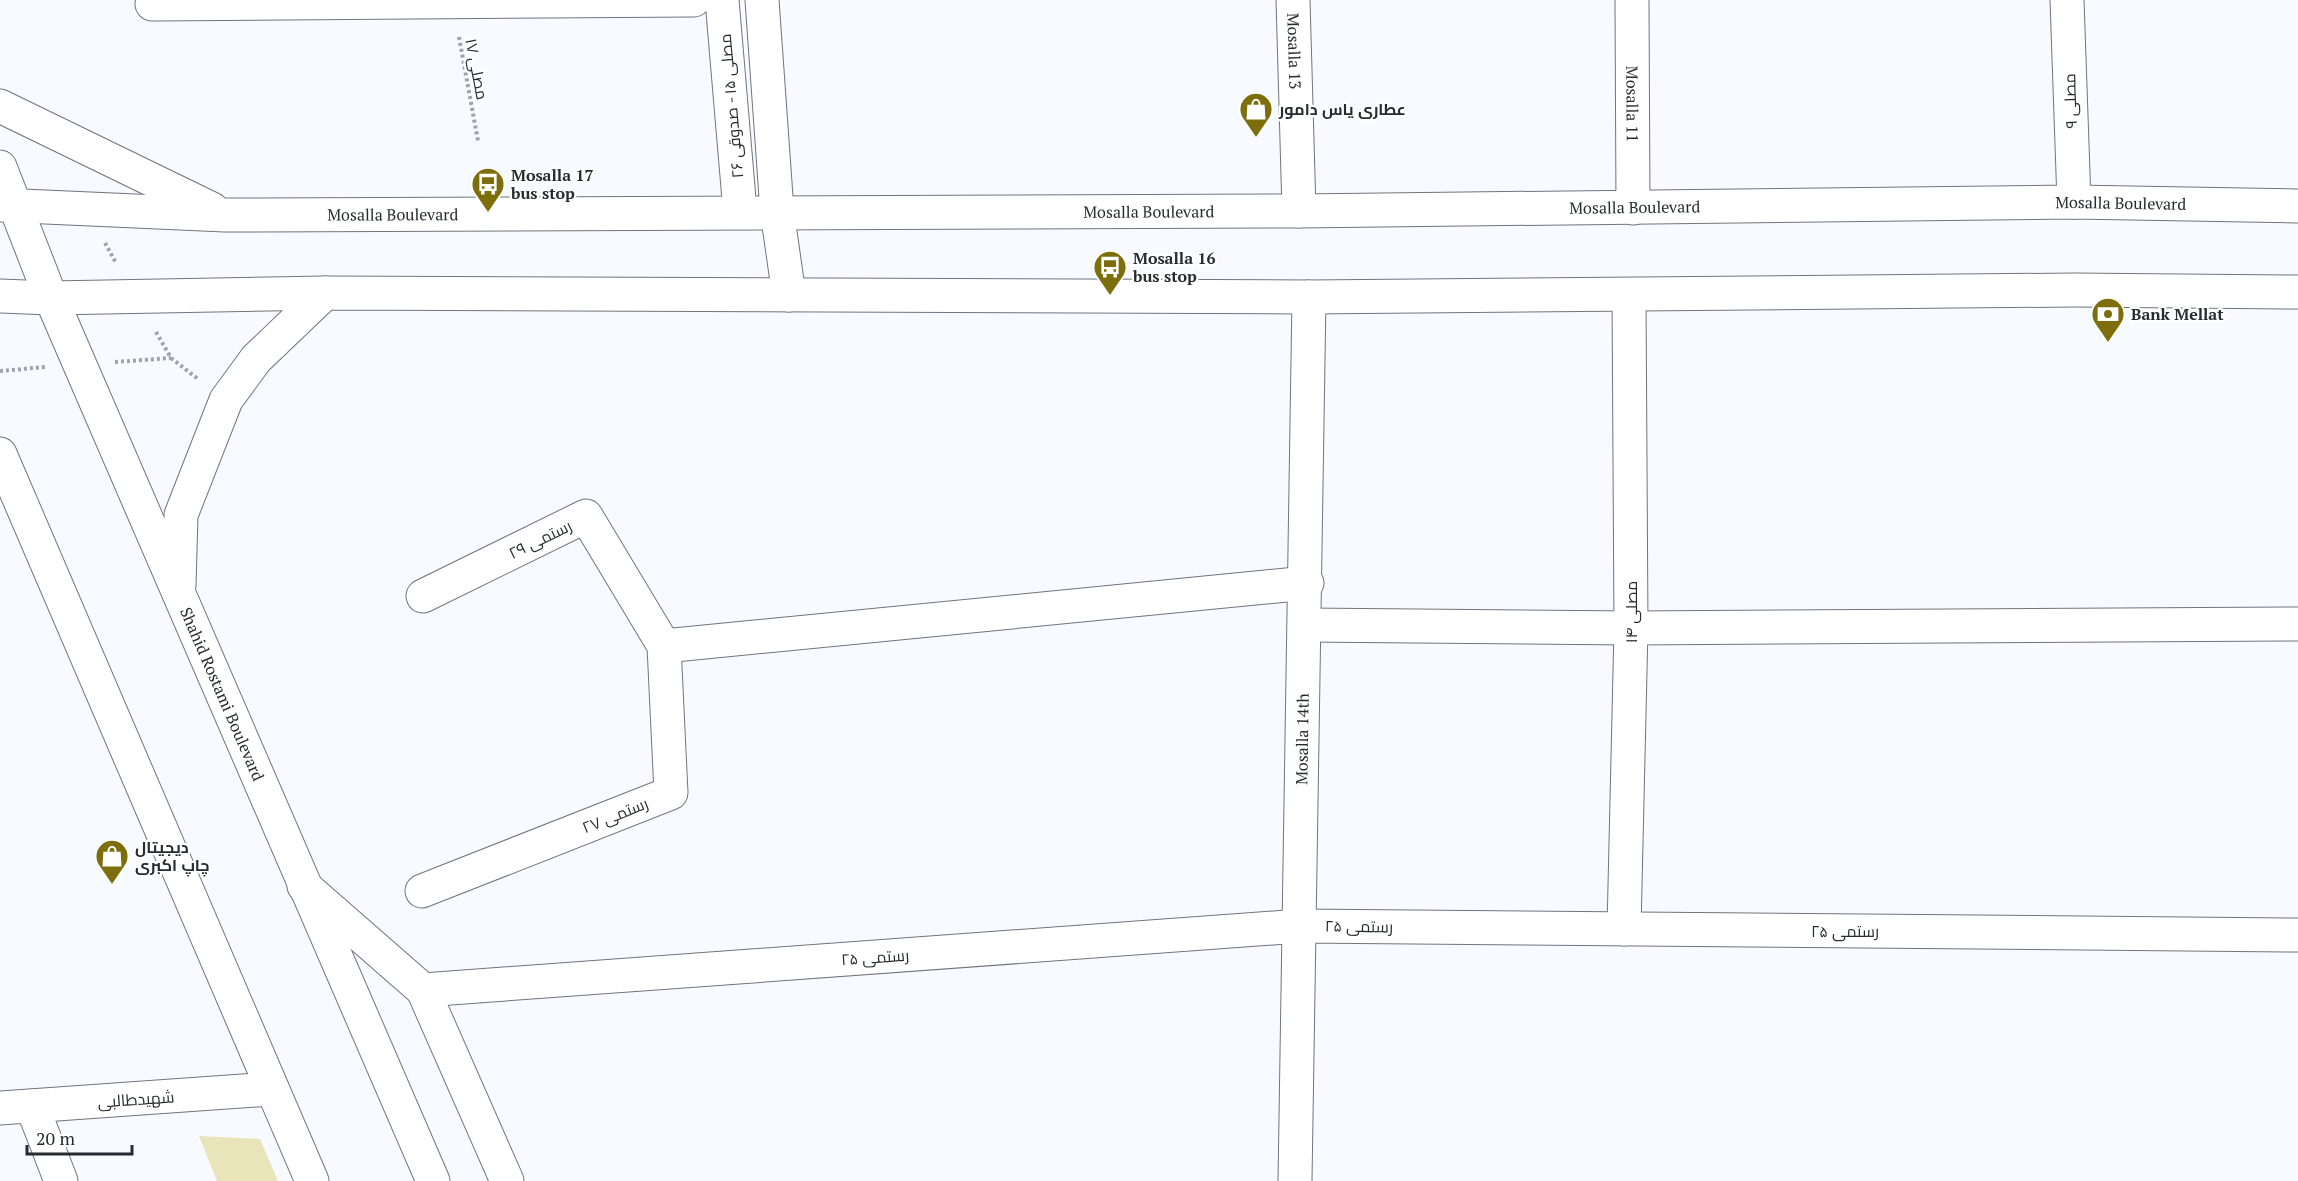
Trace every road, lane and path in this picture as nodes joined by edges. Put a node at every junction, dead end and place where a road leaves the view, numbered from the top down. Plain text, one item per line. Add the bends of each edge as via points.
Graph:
1 (694, 0) edge
2 (722, 0) edge
3 (762, 0) edge
4 (1293, 0) edge
5 (1632, 0) edge
6 (2067, 0) edge
7 (452, 1) edge
8 (152, 4) dead end
9 (0, 106) edge
10 (478, 141) dead end
11 (0, 167) edge
12 (2074, 202) junction
13 (7, 204) edge
14 (2298, 206) edge
15 (1633, 208) junction
16 (740, 211) junction
17 (777, 211) junction
18 (1299, 211) junction
19 (225, 215) junction
20 (2298, 292) edge
21 (325, 293) junction
22 (789, 295) junction
23 (1629, 295) junction
24 (0, 296) edge
25 (1309, 297) junction
26 (51, 298) junction
27 (0, 454) edge
28 (1307, 583) junction
29 (178, 593) junction
30 (423, 596) dead end
31 (2298, 624) edge
32 (1306, 625) junction
33 (1631, 628) junction
34 (664, 646) junction
35 (304, 886) junction
36 (422, 891) dead end
37 (1300, 926) junction
38 (1624, 929) junction
39 (2298, 935) edge
40 (423, 990) junction
41 (272, 1089) junction
42 (32, 1106) junction
43 (0, 1108) edge
44 (61, 1181) edge
45 (312, 1181) edge
46 (433, 1181) edge
47 (507, 1181) edge
48 (1295, 1181) edge

1 - 7 street
2 - 16 street, مصلی ۱۵ - صدوقی ۲۶
3 - 17 street
4 - 18 street, Mosalla 13
5 - 15 street, Mosalla 11
6 - 12 street, مصلی ۹
7 - 8 street
7 - 10 path, مصلی ۱۷
9 - 19 street
11 - 13 street, Shahid Rostami Boulevard
12 - 14 street, Mosalla Boulevard
12 - 15 street, Mosalla Boulevard
13 - 19 street, Mosalla Boulevard
13 - 26 street, Shahid Rostami Boulevard
15 - 18 street, Mosalla Boulevard
16 - 17 street, Mosalla Boulevard
16 - 19 street, Mosalla Boulevard
17 - 18 street, Mosalla Boulevard
17 - 22 street
20 - 23 street via 2062,290
21 - 22 street
21 - 26 street
21 - 29 street via 256,359 226,400 181,515
22 - 25 street
23 - 25 street
23 - 33 street, مصلی ۱۴
24 - 26 street
25 - 28 street, Mosalla 14th
26 - 29 street, Shahid Rostami Boulevard
27 - 41 street
28 - 32 street, Mosalla 14th
28 - 34 street
29 - 35 street, Shahid Rostami Boulevard
30 - 34 street, رستمی ۲۹ via 586,516
31 - 33 street
32 - 33 street
32 - 37 street, Mosalla 14th
33 - 38 street, مصلی ۱۴
34 - 36 street, رستمی ۲۷ via 671,793
35 - 40 street
35 - 46 street, Shahid Rostami Boulevard
37 - 38 street, رستمی ۲۵
37 - 40 street, رستمی ۲۵
37 - 48 street, Mosalla 14th
38 - 39 street, رستمی ۲۵
40 - 47 street
41 - 42 street, شهیدطالبی
41 - 45 street
42 - 43 street, شهیدطالبی
42 - 44 street

